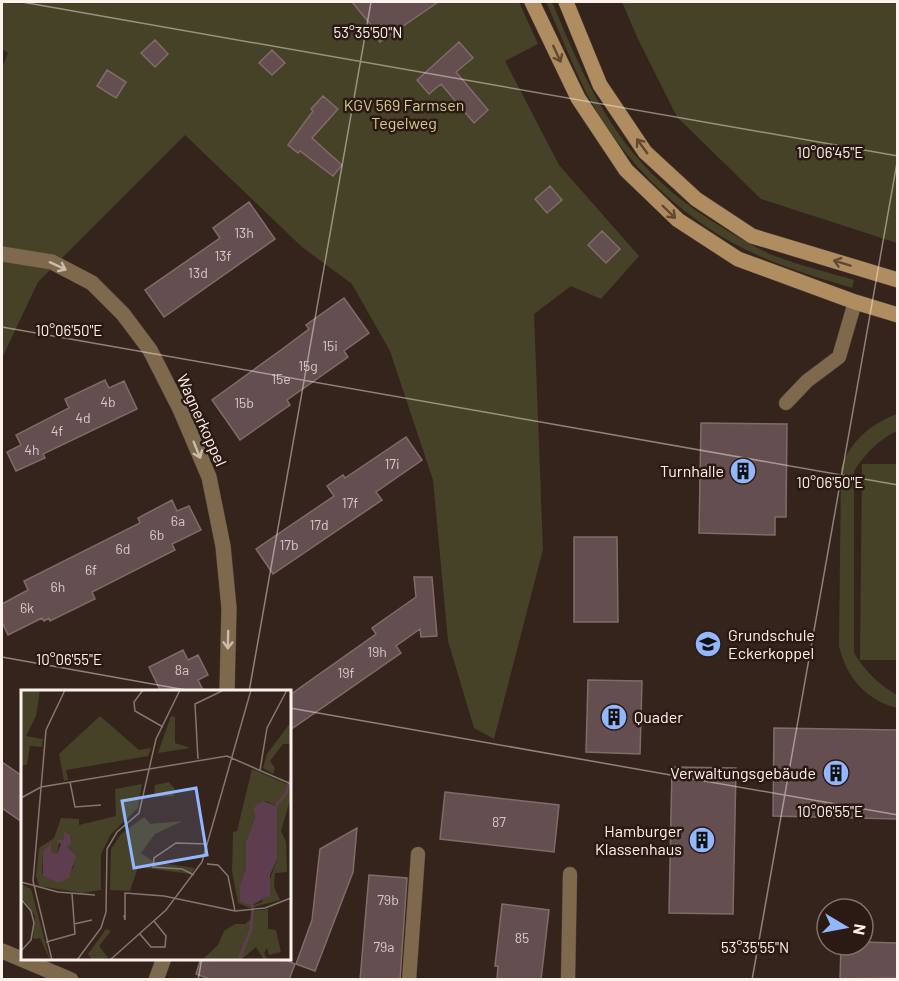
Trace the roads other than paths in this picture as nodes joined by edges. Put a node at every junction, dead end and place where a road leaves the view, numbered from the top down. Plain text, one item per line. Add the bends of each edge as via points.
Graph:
1 (532, 2) edge
2 (566, 2) edge
3 (2, 254) edge
4 (897, 280) edge
5 (855, 302) junction
6 (897, 315) edge
7 (786, 403) dead end
8 (227, 690) edge
9 (418, 854) dead end
10 (570, 874) dead end
11 (2, 951) edge
12 (21, 959) edge
13 (23, 960) edge
14 (163, 960) edge
15 (71, 980) edge
16 (156, 980) edge
17 (409, 980) edge
18 (568, 980) edge

1 -> 5 main road via 578,98 626,170 678,220 738,259
4 -> 2 main road via 752,236 696,200 645,152 600,85
3 -> 8 street, Wagnerkoppel via 52,262 92,283 123,314 150,350 209,477 223,546 229,608
5 - 6 main road
5 - 7 lane via 839,357
9 - 17 lane
10 - 18 lane
11 - 12 street
13 - 15 street
14 - 16 street

